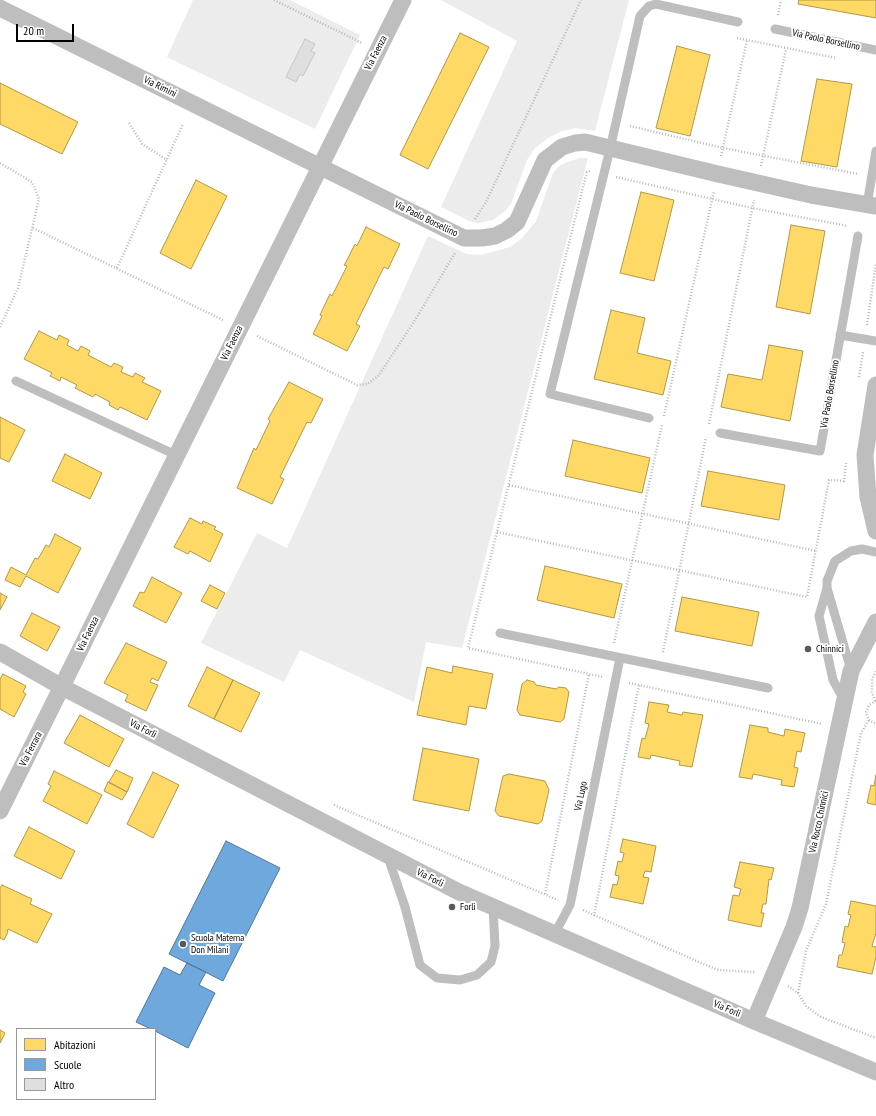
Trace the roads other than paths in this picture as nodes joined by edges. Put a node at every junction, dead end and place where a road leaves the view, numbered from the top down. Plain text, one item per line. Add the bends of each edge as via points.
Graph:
1 (403, 0) edge
2 (0, 8) edge
3 (738, 22) dead end
4 (775, 29) dead end
5 (876, 50) edge
6 (610, 149) junction
7 (876, 151) edge
8 (320, 166) junction
9 (871, 206) edge
10 (858, 236) dead end
11 (840, 334) junction
12 (876, 341) edge
13 (16, 381) dead end
14 (876, 386) edge
15 (649, 418) dead end
16 (720, 434) dead end
17 (176, 455) junction
18 (876, 531) edge
19 (876, 552) edge
20 (827, 588) junction
21 (876, 622) edge
22 (500, 633) dead end
23 (0, 652) edge
24 (616, 657) junction
25 (851, 671) junction
26 (62, 687) junction
27 (768, 688) dead end
28 (845, 703) junction
29 (0, 811) edge
30 (388, 857) junction
31 (493, 907) junction
32 (554, 935) junction
33 (754, 1021) junction
34 (876, 1072) edge

1 - 8 street, Via Faenza
2 - 8 street, Via Rimini
3 - 6 lane via 664,5 648,6 640,16
4 - 5 lane, Via Paolo Borsellino
6 - 8 street, Via Paolo Borsellino via 585,142 575,143 553,152 540,168 517,222 495,236 482,238 464,238
6 - 9 street, Via Paolo Borsellino
6 - 15 lane via 550,394
7 - 9 lane, Via Paolo Borsellino
8 - 17 street, Via Faenza
10 - 11 lane, Via Paolo Borsellino
11 - 12 lane
11 - 16 lane, Via Paolo Borsellino via 820,452
13 - 17 lane
14 - 18 street via 865,455 868,497
17 - 26 street, Via Faenza
19 - 20 lane via 862,549 851,551 835,561
20 - 25 lane
20 - 28 lane via 819,616 833,680
21 - 25 street, Via Rocco Chinnici
22 - 24 lane
23 - 26 street, Via Forlì
24 - 27 lane
24 - 32 lane, Via Lugo via 616,680 570,905
25 - 28 street, Via Rocco Chinnici
26 - 29 street, Via Ferrara
26 - 30 street, Via Forlì
28 - 33 street, Via Rocco Chinnici via 800,908
30 - 31 street, Via Forlì
30 - 31 lane via 405,907 420,965 437,978 460,980 477,975 491,962 495,946
31 - 32 street, Via Forlì
32 - 33 street, Via Forlì
33 - 34 street, Via Forlì

